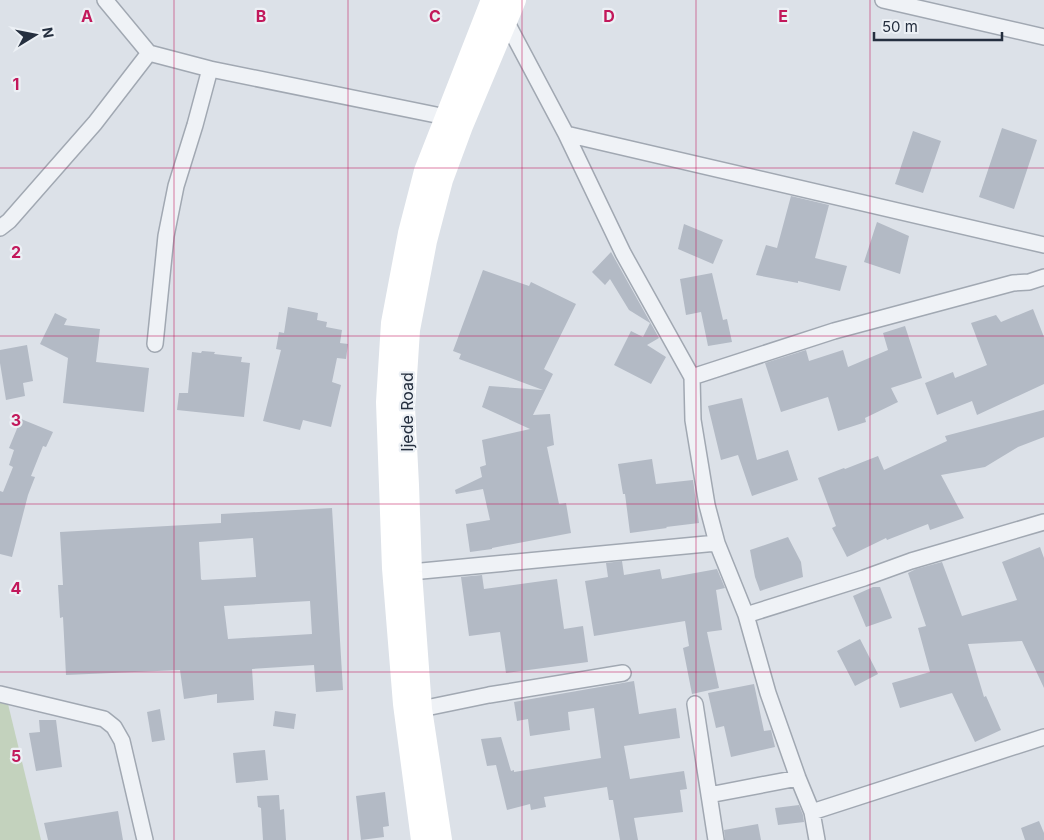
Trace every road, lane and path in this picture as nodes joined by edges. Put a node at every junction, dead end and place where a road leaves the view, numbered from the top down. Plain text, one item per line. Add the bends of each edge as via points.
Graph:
1 (105, 0) edge
2 (492, 0) edge
3 (515, 0) edge
4 (884, 0) edge
5 (506, 21) junction
6 (1044, 37) edge
7 (149, 53) junction
8 (210, 69) junction
9 (446, 117) junction
10 (566, 134) junction
11 (0, 228) edge
12 (1044, 244) edge
13 (1044, 277) edge
14 (155, 344) dead end
15 (692, 378) junction
16 (1044, 522) edge
17 (717, 543) junction
18 (411, 572) junction
19 (746, 615) junction
20 (623, 673) dead end
21 (0, 694) edge
22 (695, 704) dead end
23 (422, 709) junction
24 (1044, 737) edge
25 (798, 778) junction
26 (709, 795) junction
27 (812, 812) junction
28 (431, 833) edge
29 (145, 840) edge
30 (716, 840) edge
31 (817, 840) edge

1 - 7 street
2 - 9 main road, Ijede Road
3 - 5 main road, Ijede Road
4 - 6 street
5 - 10 street
5 - 18 main road, Ijede Road via 442,180 426,241 409,330 404,407
7 - 8 street
7 - 11 street via 95,123
8 - 9 street
8 - 14 street via 176,186 166,236
9 - 28 main road, Ijede Road via 425,171 409,233 392,323 387,402 404,704
10 - 12 street
10 - 15 street via 623,253
13 - 15 street via 834,331
15 - 17 street via 693,420 707,505
16 - 19 street
17 - 18 street
17 - 19 street
18 - 23 main road, Ijede Road
19 - 25 street via 768,693
20 - 23 street
21 - 29 street via 104,719 114,727 122,741
22 - 26 street
23 - 28 main road, Ijede Road
24 - 27 street
25 - 26 street
25 - 27 street
26 - 30 street
27 - 31 street

